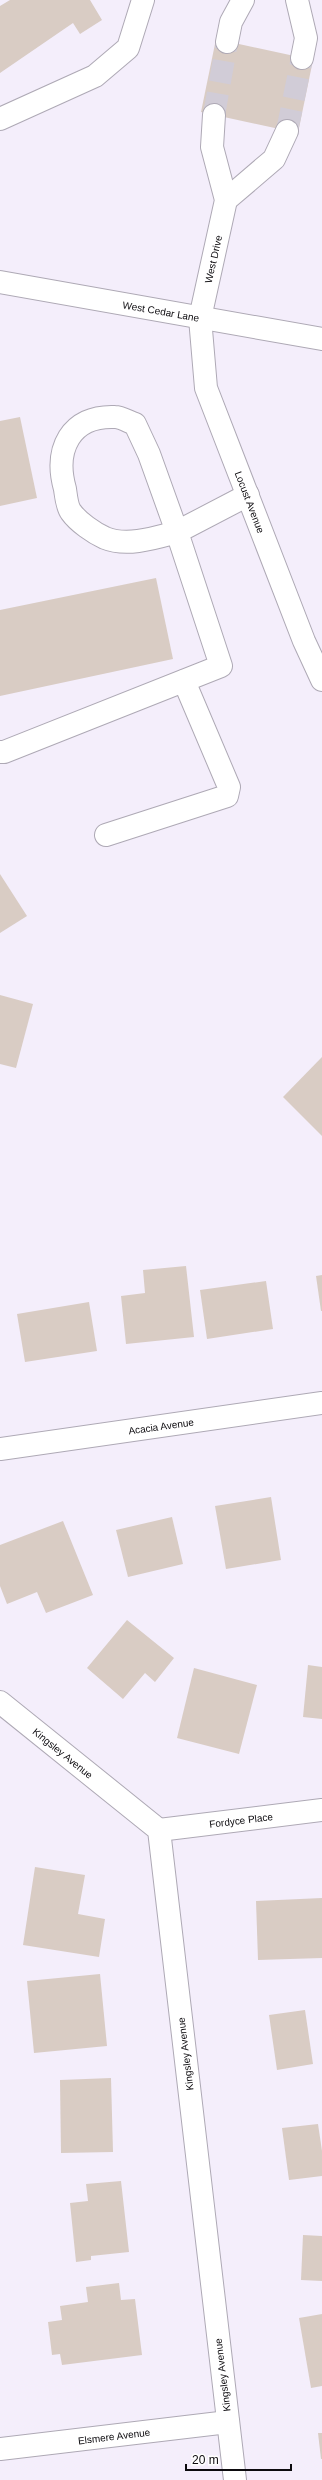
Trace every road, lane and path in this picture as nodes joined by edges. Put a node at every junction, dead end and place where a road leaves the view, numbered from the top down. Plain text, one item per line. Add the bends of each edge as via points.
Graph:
1 (144, 0) edge
2 (243, 0) edge
3 (297, 0) edge
4 (227, 42) tunnel mouth
5 (302, 58) tunnel mouth
6 (214, 115) tunnel mouth
7 (0, 119) edge
8 (287, 131) tunnel mouth
9 (226, 200) junction
10 (0, 282) edge
11 (200, 318) junction
12 (322, 339) edge
13 (248, 495) junction
14 (177, 532) junction
15 (322, 680) edge
16 (184, 681) junction
17 (0, 752) edge
18 (106, 835) dead end
19 (322, 1403) edge
20 (0, 1449) edge
21 (0, 1702) edge
22 (322, 1810) edge
23 (159, 1830) junction
24 (228, 2422) junction
25 (0, 2449) edge
26 (235, 2480) edge

1 - 7 street via 128,48 96,76
2 - 4 street via 231,22
3 - 5 street via 306,38
6 - 9 street, West Drive via 212,147
8 - 9 street via 274,159
9 - 11 street, West Drive
10 - 11 street, West Cedar Lane
11 - 12 street, West Cedar Lane
11 - 13 street, Locust Avenue via 206,388
13 - 14 street
13 - 15 street, Locust Avenue via 304,641
14 - 14 street via 149,454 135,424 116,417 96,418 78,427 65,442 60,460 60,472 71,512 106,538 130,542
14 - 16 street via 221,666
16 - 17 street
16 - 18 street via 229,787 227,796
19 - 20 street, Acacia Avenue
21 - 23 street, Kingsley Avenue
22 - 23 street, Fordyce Place
23 - 24 street, Kingsley Avenue
24 - 25 street, Elsmere Avenue
24 - 26 street, Kingsley Avenue

